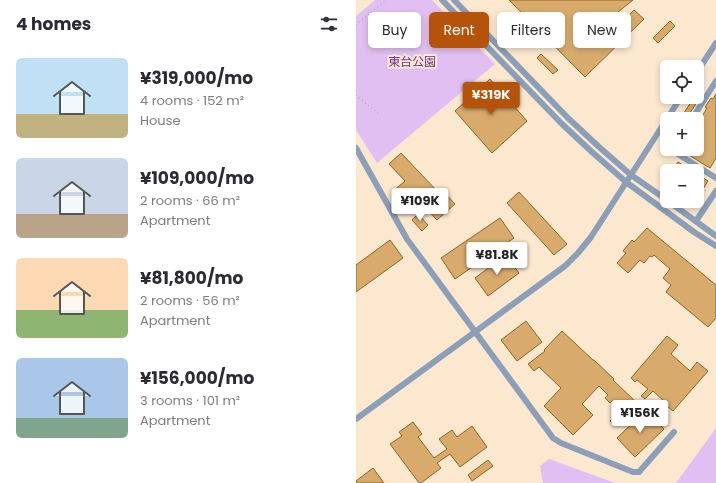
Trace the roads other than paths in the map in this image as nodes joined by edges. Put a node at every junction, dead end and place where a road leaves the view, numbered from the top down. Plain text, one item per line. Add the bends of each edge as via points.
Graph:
1 (442, 0) edge
2 (454, 0) edge
3 (716, 43) edge
4 (704, 61) edge
5 (716, 81) edge
6 (677, 104) edge
7 (696, 112) edge
8 (356, 148) edge
9 (681, 156) edge
10 (631, 175) junction
11 (716, 178) edge
12 (626, 182) junction
13 (716, 191) edge
14 (660, 196) edge
15 (716, 198) edge
16 (677, 208) edge
17 (698, 223) junction
18 (716, 236) edge
19 (716, 246) edge
20 (475, 332) junction
21 (356, 419) edge
22 (674, 432) dead end

1 - 12 street via 562,124
2 - 10 street via 568,118
3 - 4 street
5 - 7 street
6 - 10 street
8 - 20 street via 407,239
9 - 11 street
10 - 12 street
10 - 14 street
12 - 19 street
12 - 20 street via 591,237 565,266
13 - 17 street
15 - 17 street
16 - 17 street
17 - 18 street
20 - 21 street
20 - 22 street via 545,428 553,438 562,443 633,472 639,472

